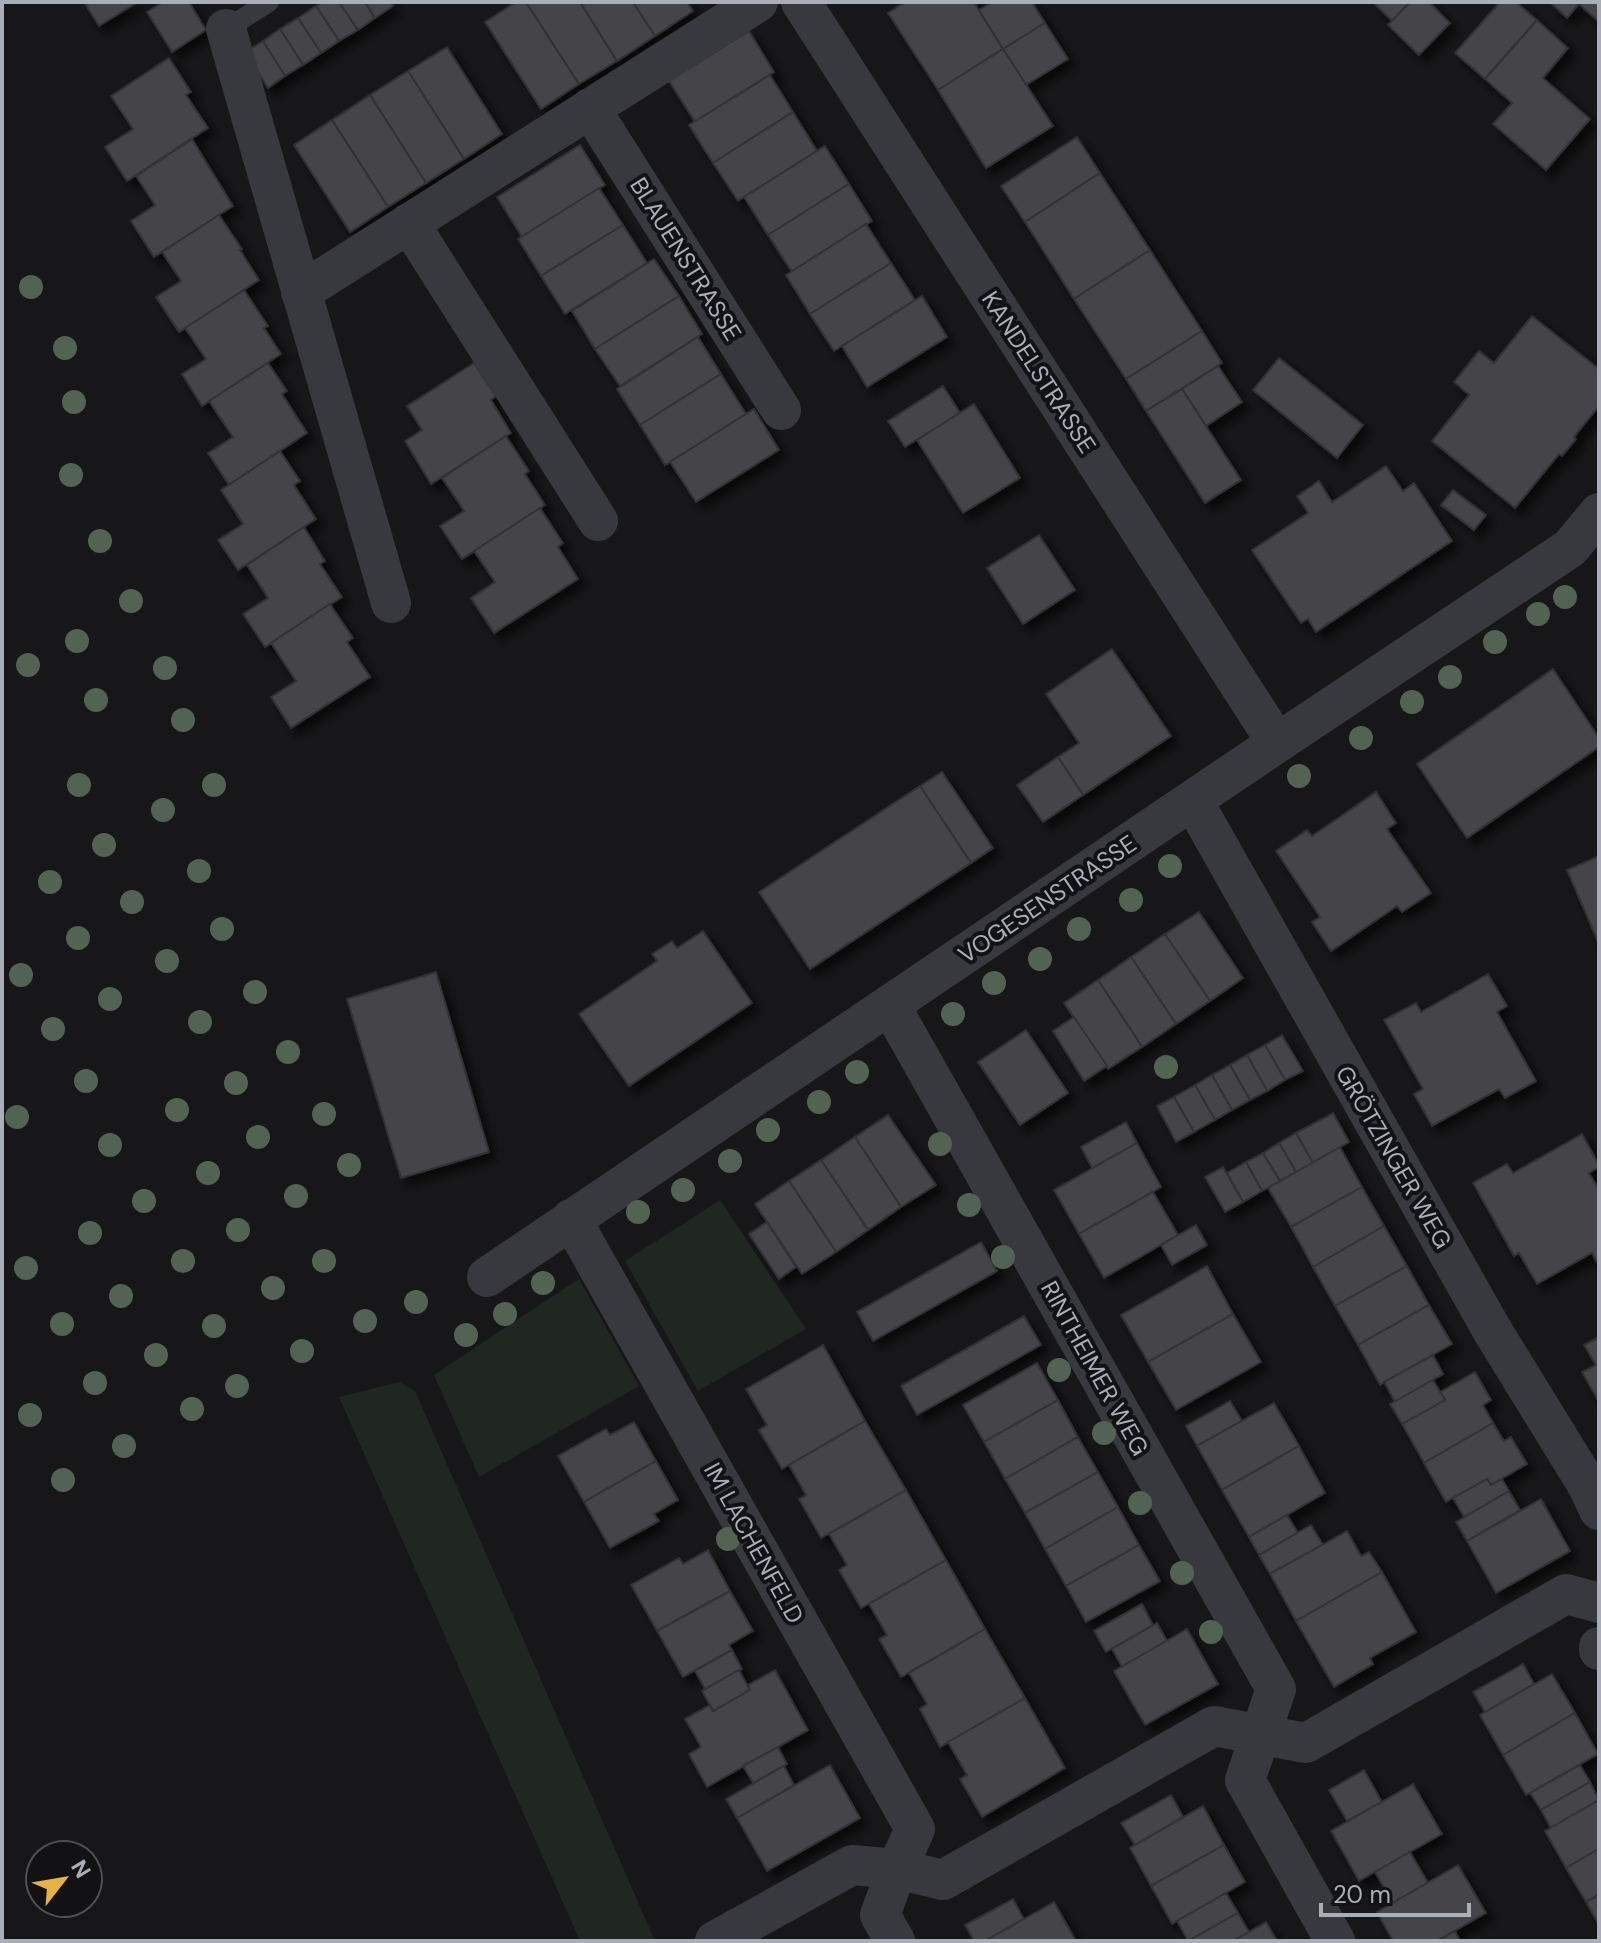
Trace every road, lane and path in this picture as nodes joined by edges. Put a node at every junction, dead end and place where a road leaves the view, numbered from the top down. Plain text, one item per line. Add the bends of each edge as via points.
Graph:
1 (269, 2) edge
2 (758, 2) edge
3 (801, 2) edge
4 (226, 29) joint
5 (590, 108) junction
6 (409, 223) junction
7 (301, 292) junction
8 (781, 410) dead end
9 (1599, 513) edge
10 (598, 521) dead end
11 (391, 603) dead end
12 (1277, 743) junction
13 (1193, 801) junction
14 (890, 1005) junction
15 (571, 1219) junction
16 (487, 1277) dead end
17 (1599, 1510) edge
18 (1599, 1603) edge
19 (1260, 1735) junction
20 (897, 1869) junction
21 (715, 1941) edge
22 (895, 1941) edge
23 (1335, 1941) edge

1 - 4 lane
2 - 5 street
3 - 12 street, KANDELSTRASSE
4 - 7 street
5 - 6 street
5 - 8 street, BLAUENSTRASSE
6 - 7 street
6 - 10 street
7 - 11 street
9 - 12 street, VOGESENSTRASSE via 1570,548
12 - 13 street, VOGESENSTRASSE
13 - 14 street, VOGESENSTRASSE
13 - 17 street, GRÖTZINGER WEG
14 - 15 street, VOGESENSTRASSE
14 - 19 street, RINTHEIMER WEG via 1276,1689
15 - 16 street, VOGESENSTRASSE
15 - 20 street, IM LACHENFELD via 915,1829
18 - 19 street via 1566,1594 1306,1743
19 - 20 street via 1214,1726 943,1880
19 - 23 street, RINTHEIMER WEG via 1245,1780
20 - 21 street via 852,1865
20 - 22 street via 880,1915

